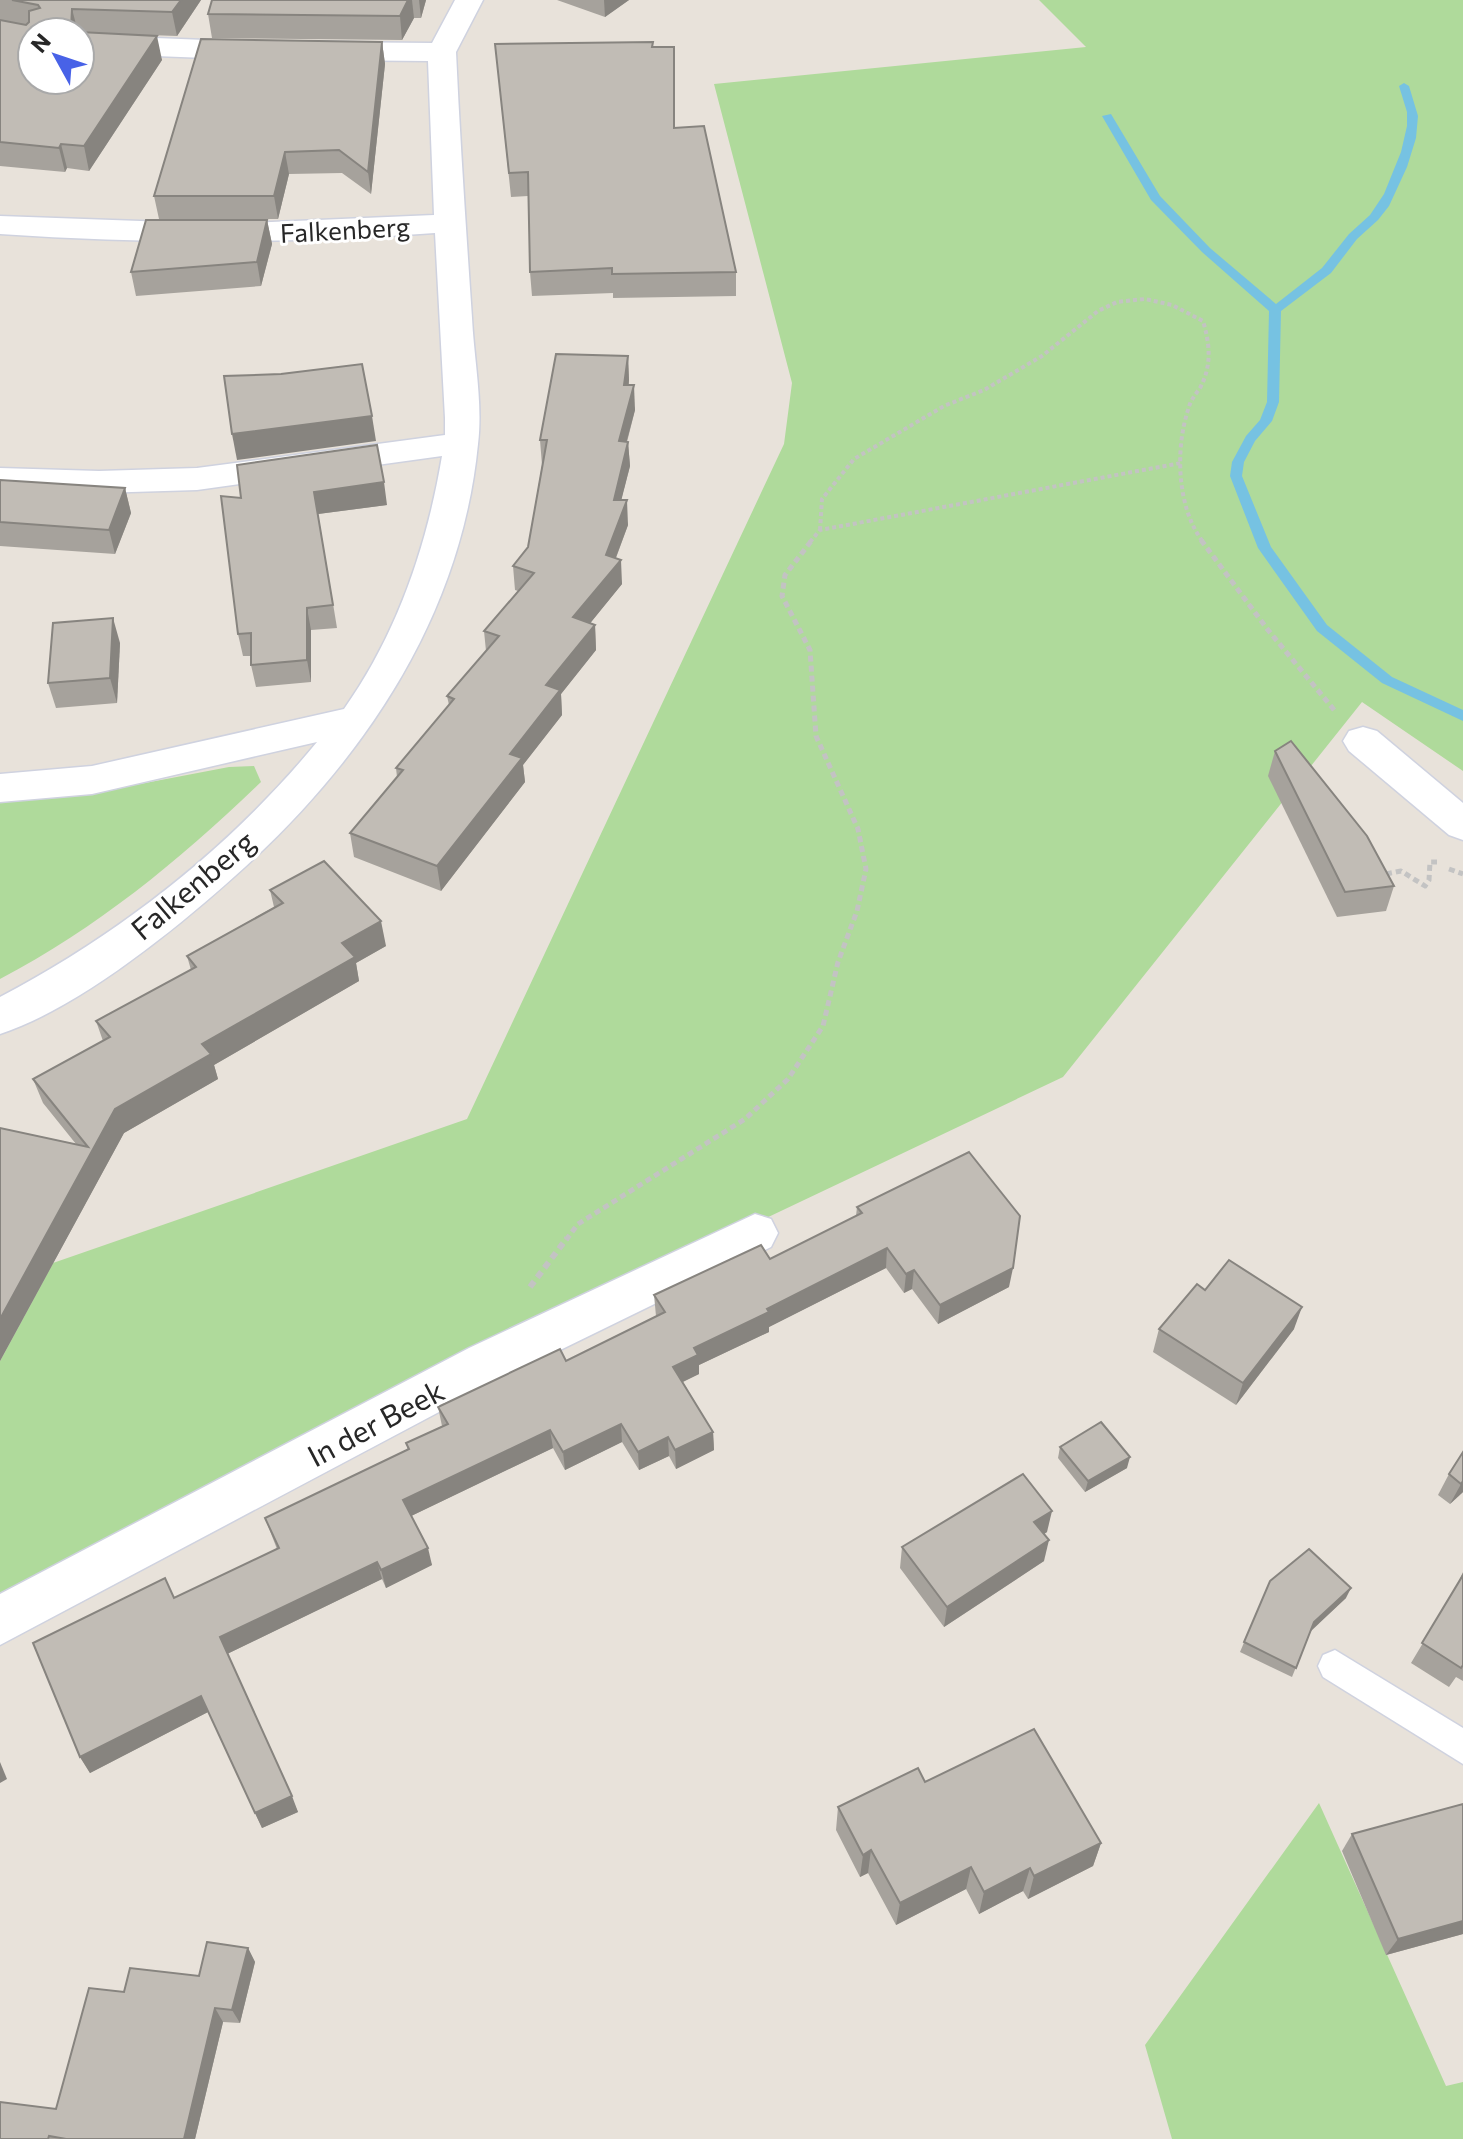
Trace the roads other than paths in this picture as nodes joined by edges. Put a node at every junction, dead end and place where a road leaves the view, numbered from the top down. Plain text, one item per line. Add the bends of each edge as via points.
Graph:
1 (469, 0) edge
2 (96, 45) edge
3 (442, 52) junction
4 (450, 223) junction
5 (0, 225) edge
6 (461, 443) junction
7 (0, 479) edge
8 (358, 719) junction
9 (1363, 741) road end
10 (0, 788) edge
11 (1463, 825) edge
12 (0, 1017) edge
13 (755, 1233) dead end
14 (0, 1621) edge
15 (1335, 1666) dead end
16 (1463, 1747) edge

1 - 3 street
2 - 3 street
3 - 4 street, Falkenberg
4 - 5 street, Falkenberg via 326,233 164,234
4 - 6 street, Falkenberg
6 - 7 street via 161,481
6 - 8 street, Falkenberg via 438,557 401,646
8 - 10 street via 92,780
8 - 12 street, Falkenberg via 232,856 77,974
9 - 11 street
13 - 14 street, In der Beek via 486,1363
15 - 16 lane

